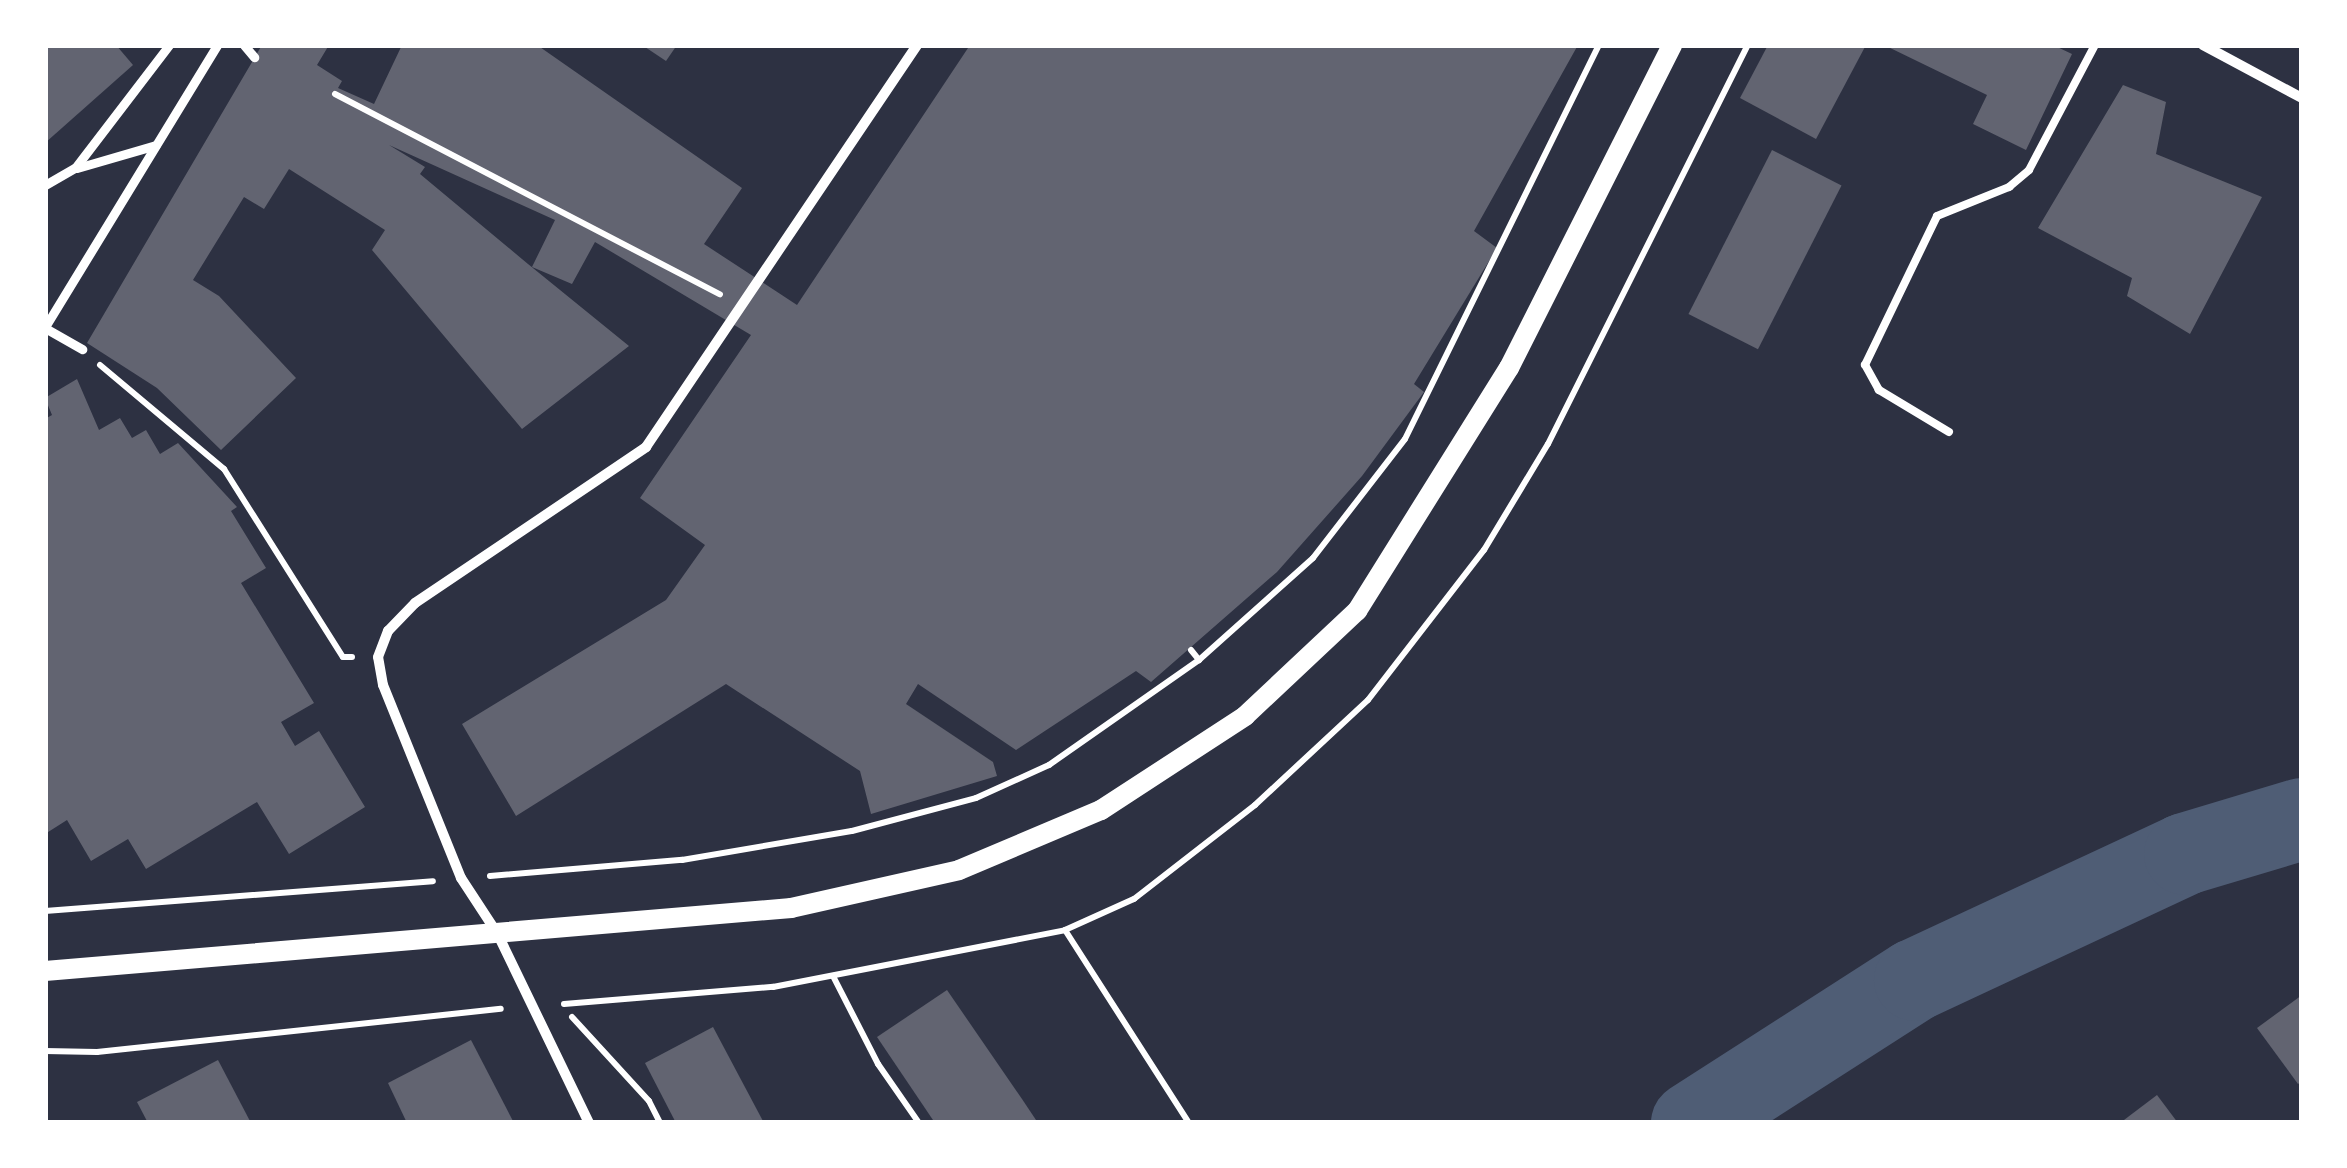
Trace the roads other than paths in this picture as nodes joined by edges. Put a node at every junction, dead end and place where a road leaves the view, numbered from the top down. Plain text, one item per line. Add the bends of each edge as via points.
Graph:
1 (169, 45) edge
2 (217, 45) edge
3 (244, 45) edge
4 (917, 45) edge
5 (1672, 45) edge
6 (2095, 45) edge
7 (2203, 45) edge
8 (254, 57) dead end
9 (2302, 98) edge
10 (156, 145) junction
11 (76, 168) junction
12 (45, 185) edge
13 (45, 328) edge
14 (82, 350) road end
15 (1949, 432) dead end
16 (497, 933) junction
17 (45, 971) edge
18 (589, 1123) edge

1 - 11 street
2 - 10 street
3 - 8 street
4 - 16 street via 646,447 415,603 388,631 378,656 383,685 461,878
5 - 16 main road via 1509,368 1423,514 1356,611 1245,716 1078,822 959,870 791,908
6 - 15 lane via 2028,170 2009,187 1936,216 1865,364 1878,390
7 - 9 street
10 - 11 street
10 - 13 street
11 - 12 street
13 - 14 street
16 - 17 main road
16 - 18 street

